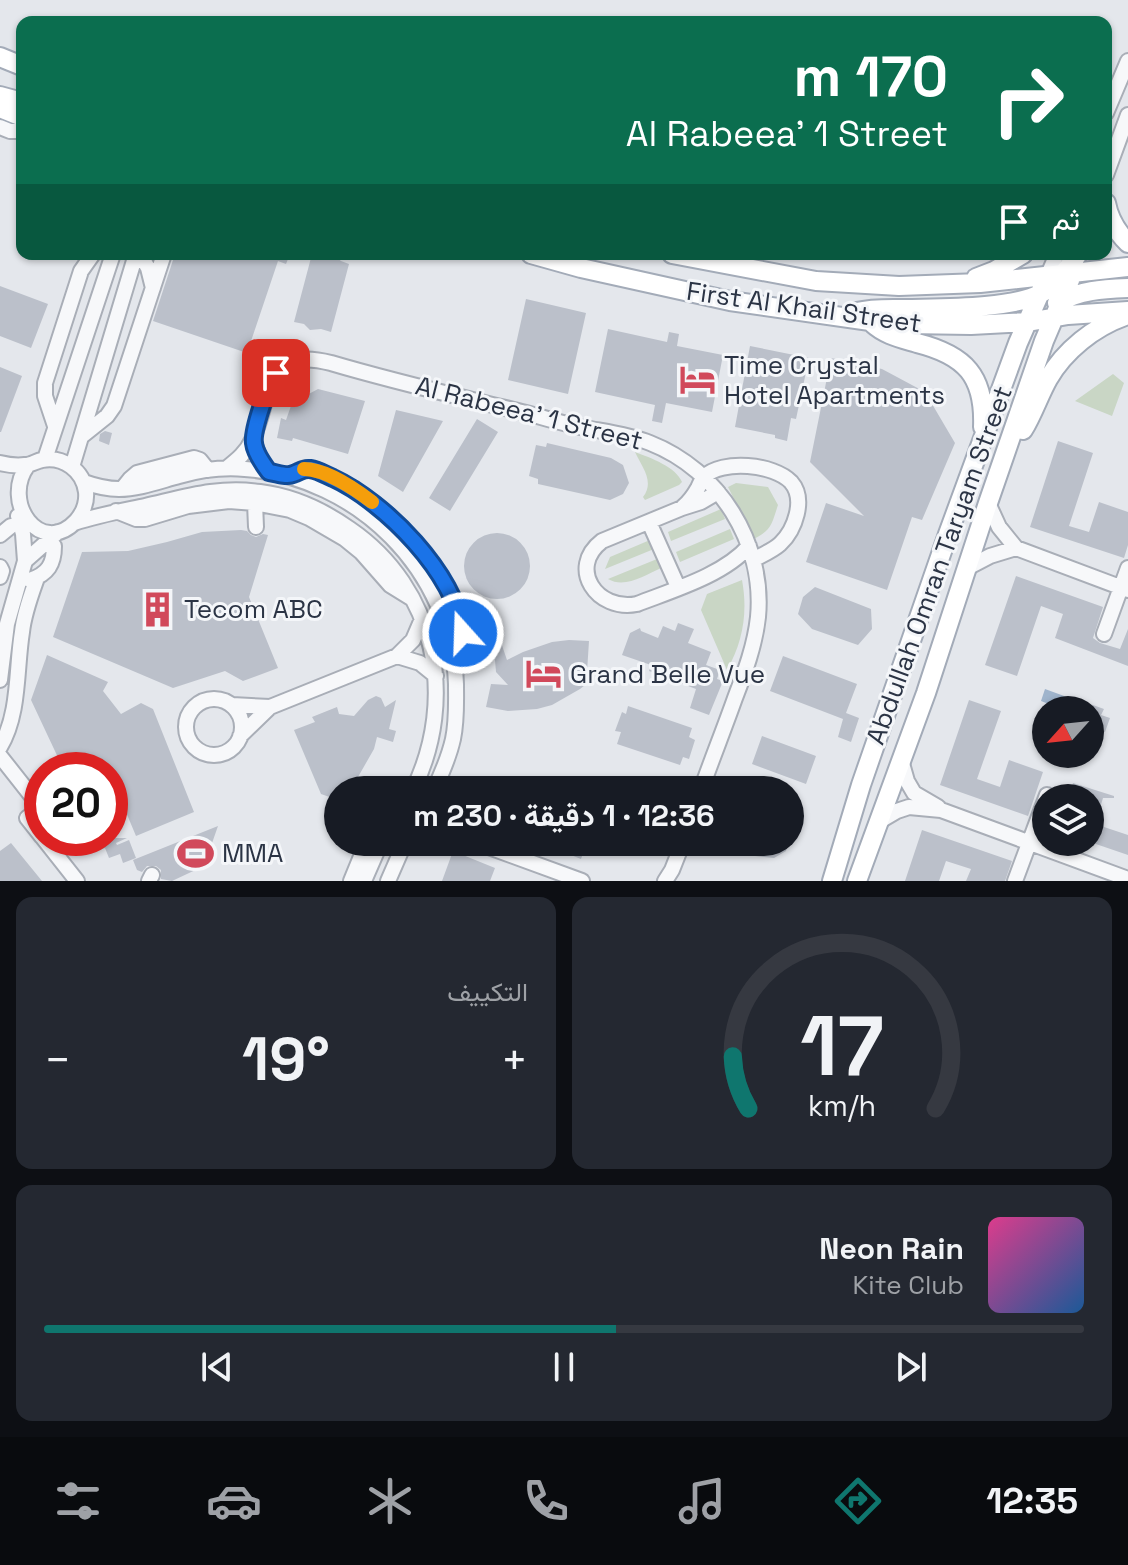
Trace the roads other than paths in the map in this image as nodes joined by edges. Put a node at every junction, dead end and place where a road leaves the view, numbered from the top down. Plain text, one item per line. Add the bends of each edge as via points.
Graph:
1 (1128, 61) edge
2 (1112, 99) edge
3 (1128, 115) edge
4 (1112, 159) edge
5 (1112, 223) edge
6 (1128, 243) edge
7 (88, 260) edge
8 (111, 260) edge
9 (136, 260) edge
10 (142, 260) edge
11 (162, 260) edge
12 (554, 260) edge
13 (704, 260) edge
14 (1013, 260) edge
15 (1128, 267) edge
16 (1063, 271) edge
17 (956, 285) junction
18 (1128, 288) edge
19 (153, 289) junction
20 (1103, 289) junction
21 (1062, 300) junction
22 (1092, 313) junction
23 (1128, 313) edge
24 (843, 318) junction
25 (1039, 320) junction
26 (870, 321) junction
27 (71, 378) junction
28 (96, 387) junction
29 (55, 426) junction
30 (81, 436) junction
31 (983, 438) junction
32 (253, 439) junction
33 (1006, 451) junction
34 (45, 459) junction
35 (0, 463) edge
36 (28, 465) junction
37 (72, 467) junction
38 (227, 468) junction
39 (269, 472) junction
40 (703, 477) junction
41 (84, 482) junction
42 (718, 492) junction
43 (255, 503) junction
44 (988, 503) junction
45 (682, 508) junction
46 (115, 511) junction
47 (9, 516) edge
48 (649, 522) junction
49 (74, 523) junction
50 (256, 527) dead end
51 (56, 539) junction
52 (1016, 548) junction
53 (753, 559) junction
54 (25, 561) junction
55 (0, 567) edge
56 (967, 568) junction
57 (1128, 568) edge
58 (723, 569) junction
59 (0, 577) edge
60 (678, 587) junction
61 (1126, 589) edge
62 (413, 599) junction
63 (422, 618) junction
64 (1107, 636) dead end
65 (397, 656) junction
66 (436, 676) junction
67 (0, 680) edge
68 (232, 705) junction
69 (270, 707) junction
70 (240, 736) junction
71 (0, 747) edge
72 (0, 756) edge
73 (901, 760) junction
74 (418, 776) edge
75 (440, 776) edge
76 (706, 776) edge
77 (24, 786) edge
78 (941, 810) junction
79 (880, 821) junction
80 (1032, 844) junction
81 (57, 856) edge
82 (361, 856) edge
83 (375, 856) edge
84 (399, 856) edge
85 (513, 856) edge
86 (678, 856) edge
87 (1065, 856) edge
88 (1128, 879) edge
89 (77, 881) edge
90 (351, 881) edge
91 (364, 881) edge
92 (388, 881) edge
93 (582, 881) edge
94 (665, 881) edge
95 (832, 881) edge
96 (857, 881) edge
97 (1015, 881) edge
98 (1022, 881) edge

1 - 2 street
3 - 4 street
5 - 6 main road
7 - 29 street via 45,383
8 - 27 street
9 - 28 street
10 - 19 street
11 - 19 street
12 - 24 main road, First Al Khail Street via 730,301
13 - 17 main road, First Al Khail Street via 816,281
14 - 17 main road
15 - 16 main road, First Al Khail Street
16 - 17 main road, First Al Khail Street
16 - 21 main road, Abdullah Omran Taryam Street
16 - 24 main road via 1011,303 868,310
16 - 25 main road, Abdullah Omran Taryam Street
18 - 20 main road
19 - 30 street via 114,406
20 - 21 main road
20 - 22 main road via 1080,299 1081,308
21 - 25 main road, Abdullah Omran Taryam Street
22 - 23 main road, First Al Khail Street
22 - 25 main road, First Al Khail Street
23 - 33 main road via 1088,336 1060,363
24 - 26 main road, First Al Khail Street
25 - 26 main road, First Al Khail Street via 939,325
25 - 31 main road, Abdullah Omran Taryam Street via 1018,343
25 - 33 main road, Abdullah Omran Taryam Street
26 - 31 main road via 891,336 939,349 965,365 981,394
27 - 28 street via 78,391
27 - 29 street
28 - 30 street
29 - 34 street
30 - 37 street
31 - 95 main road, Abdullah Omran Taryam Street
32 - 38 street, Al Rabeea' 1 Street
32 - 39 street
32 - 40 street, Al Rabeea' 1 Street via 276,373 293,361 315,359 647,441
33 - 44 main road, Abdullah Omran Taryam Street
34 - 36 street
34 - 37 street
35 - 36 street
36 - 47 street via 14,484
37 - 41 street
38 - 39 street
38 - 41 street via 122,489
39 - 75 street via 319,486 370,518 412,561 441,609 455,658 457,701 454,736
40 - 42 street, Al Rabeea' 1 Street
40 - 45 street
40 - 53 street via 740,465 775,472 794,486 799,505 787,535
41 - 49 street via 84,509
42 - 45 street
42 - 53 street, Al Rabeea' 1 Street via 739,523
43 - 46 street via 209,502 140,520
43 - 50 street
43 - 62 street via 290,510 327,527 361,552 393,588
44 - 52 street
44 - 56 main road, Abdullah Omran Taryam Street
45 - 48 street
46 - 49 street
46 - 62 street via 210,491 284,497 311,506 359,535
47 - 51 street
47 - 54 street via 23,534
48 - 60 street
48 - 60 street via 597,546 587,567 590,584 601,597 621,605
49 - 51 street
51 - 54 street
51 - 71 street via 52,566 34,579 13,707
52 - 56 street
52 - 61 street
53 - 58 street
53 - 58 street via 737,559
53 - 76 street, Al Rabeea' 1 Street via 759,605 751,653
54 - 67 street via 7,624
55 - 59 street
56 - 73 main road, Abdullah Omran Taryam Street
57 - 61 street
58 - 60 street
61 - 64 street
62 - 63 street
63 - 65 street via 413,640
63 - 66 street
65 - 66 street via 420,663
65 - 69 street
66 - 74 street via 432,738
68 - 69 street
68 - 70 street via 241,720
68 - 70 street via 203,701 189,715 187,734 195,748 215,755 230,749
69 - 70 street
72 - 77 street
73 - 78 street via 914,793
73 - 79 main road, Abdullah Omran Taryam Street
78 - 79 street via 909,807
78 - 80 street
79 - 96 main road, Abdullah Omran Taryam Street
80 - 97 street
80 - 98 street
81 - 89 street
82 - 90 street
83 - 91 street
84 - 92 street
85 - 93 street
86 - 94 street
87 - 88 street

